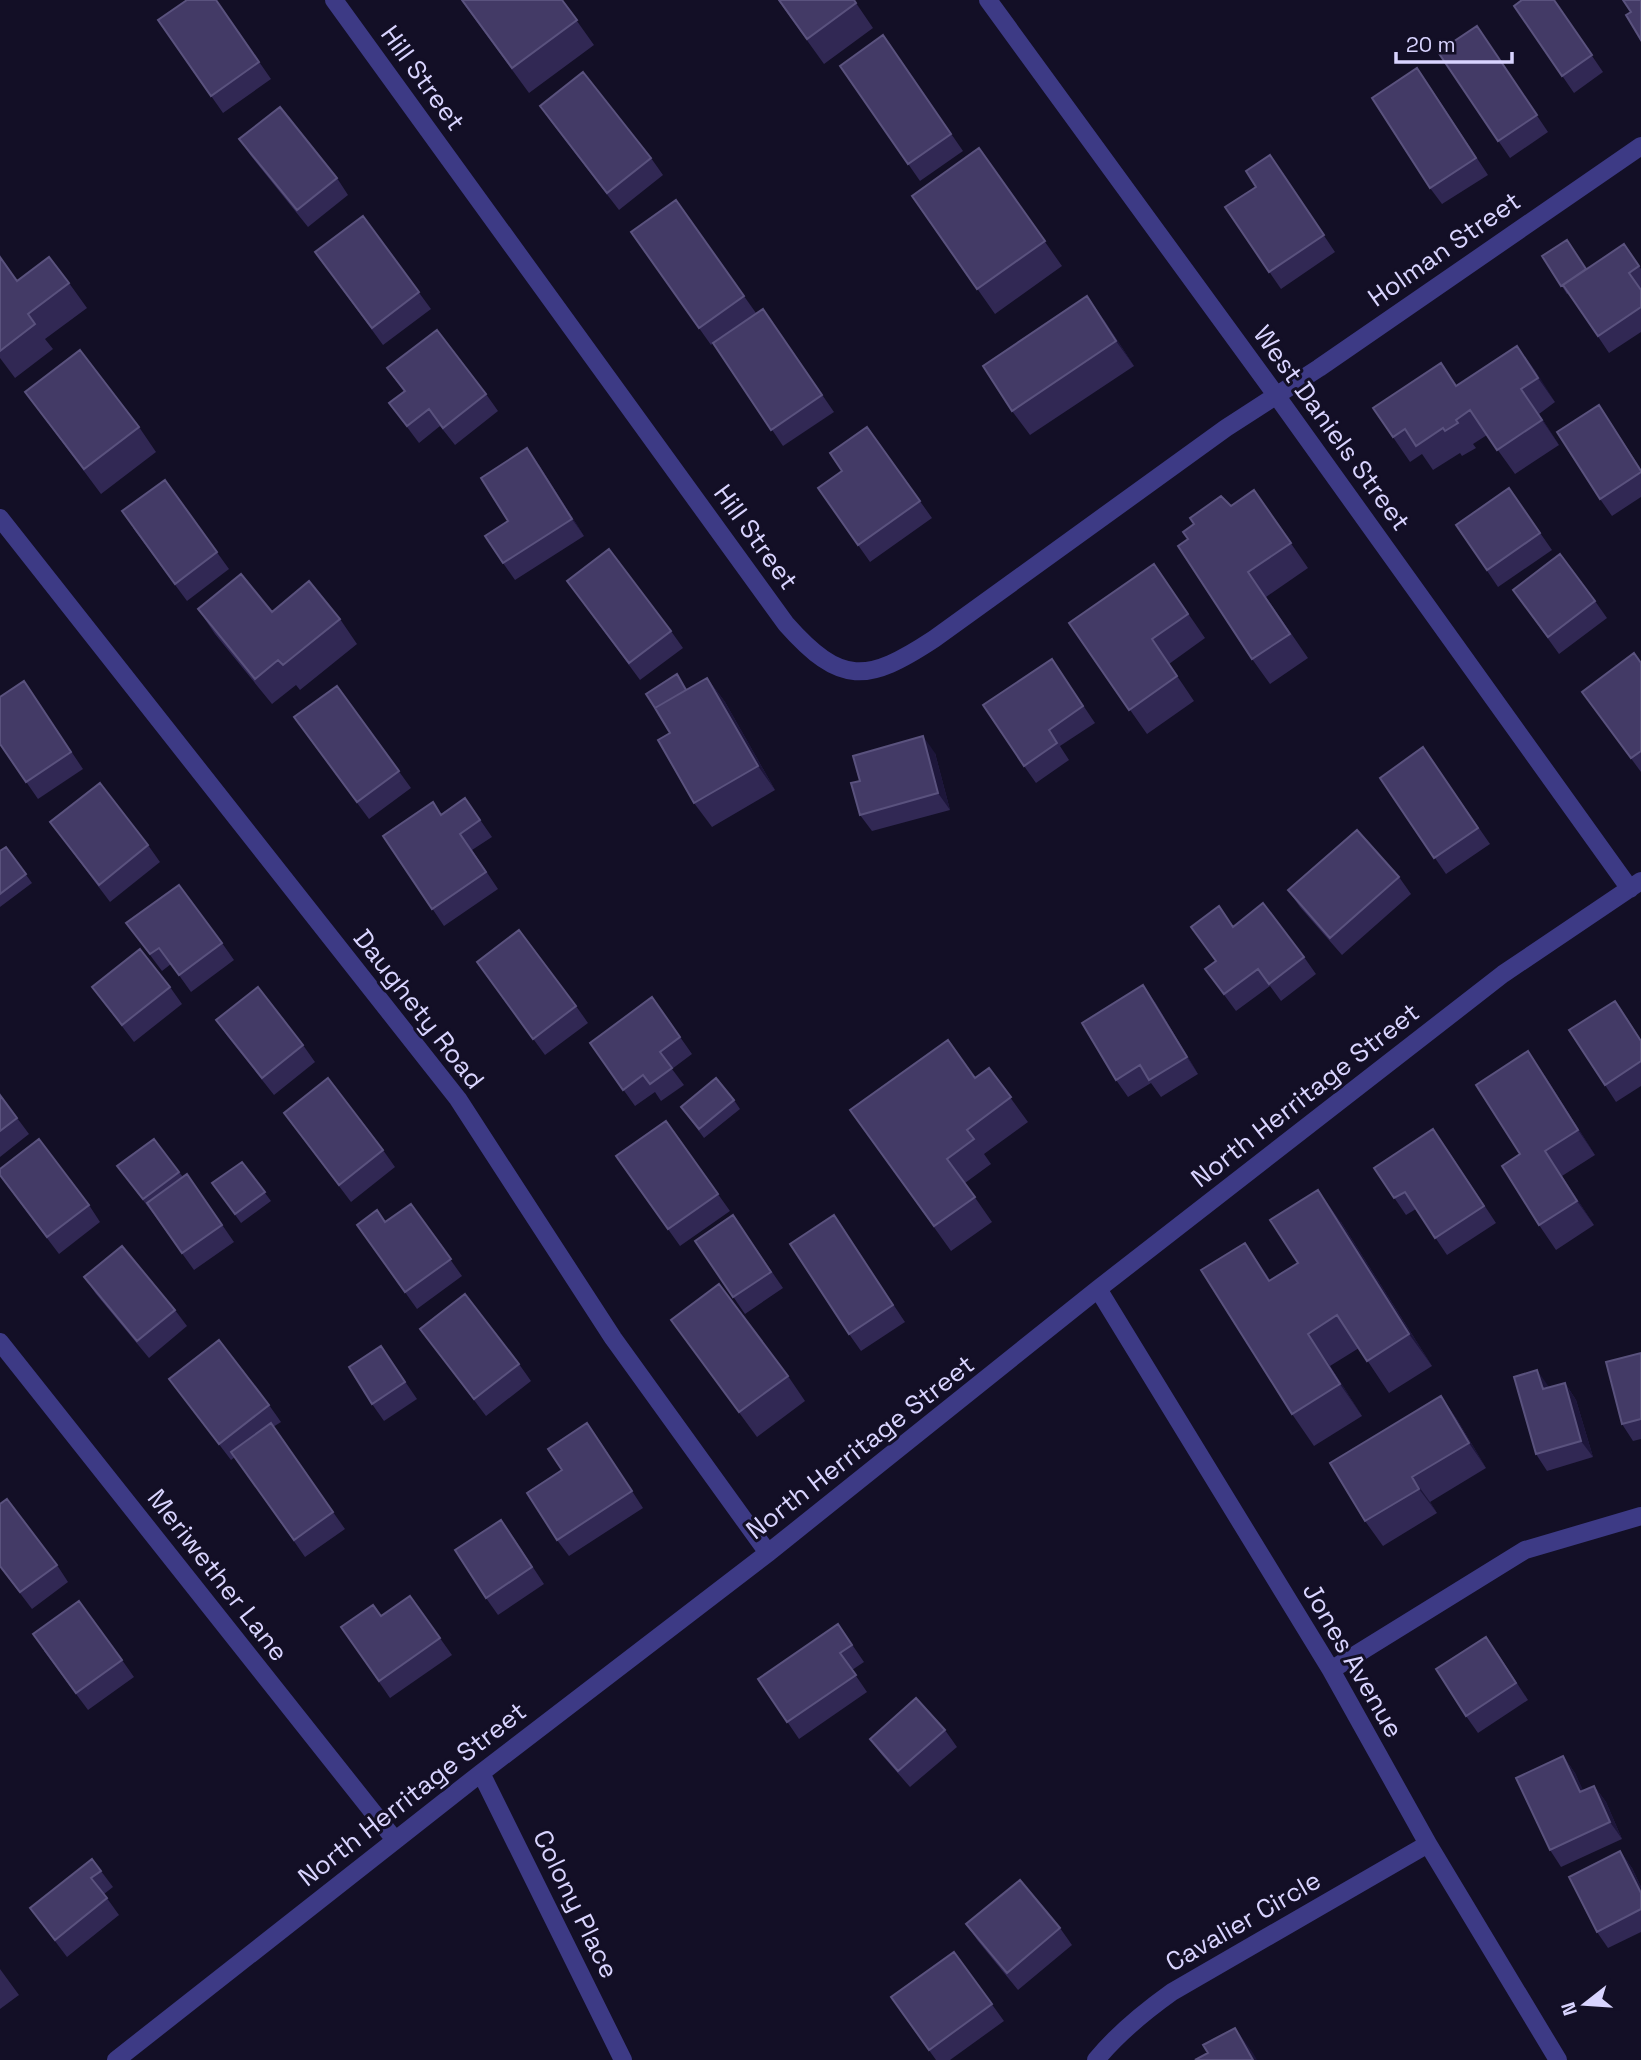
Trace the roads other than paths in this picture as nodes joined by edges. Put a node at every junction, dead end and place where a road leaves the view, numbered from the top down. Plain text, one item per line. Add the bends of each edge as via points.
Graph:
1 (334, 0) edge
2 (988, 0) edge
3 (1641, 146) edge
4 (1276, 395) junction
5 (0, 518) edge
6 (1635, 885) edge
7 (1098, 1289) junction
8 (0, 1342) edge
9 (1641, 1516) edge
10 (768, 1553) junction
11 (1331, 1670) junction
12 (481, 1773) junction
13 (395, 1840) junction
14 (1428, 1844) junction
15 (116, 2060) edge
16 (624, 2060) edge
17 (1096, 2060) edge
18 (1558, 2060) edge

1 - 4 street, Hill Street via 786,624 809,650 837,668 866,673 898,663
2 - 4 street, West Daniels Street
3 - 4 street, Holman Street
4 - 6 street, West Daniels Street
5 - 10 street, Daughety Road via 458,1100 613,1338
6 - 7 street, North Herritage Street via 1503,974
7 - 10 street, North Herritage Street
7 - 11 street, Jones Avenue
8 - 13 street, Meriwether Lane
9 - 11 street via 1525,1550
10 - 12 street, North Herritage Street
11 - 14 street, Jones Avenue
12 - 13 street, North Herritage Street
12 - 16 street, Colony Place
13 - 15 street, North Herritage Street
14 - 17 street, Cavalier Circle via 1172,1992 1142,2013
14 - 18 street, Jones Avenue

